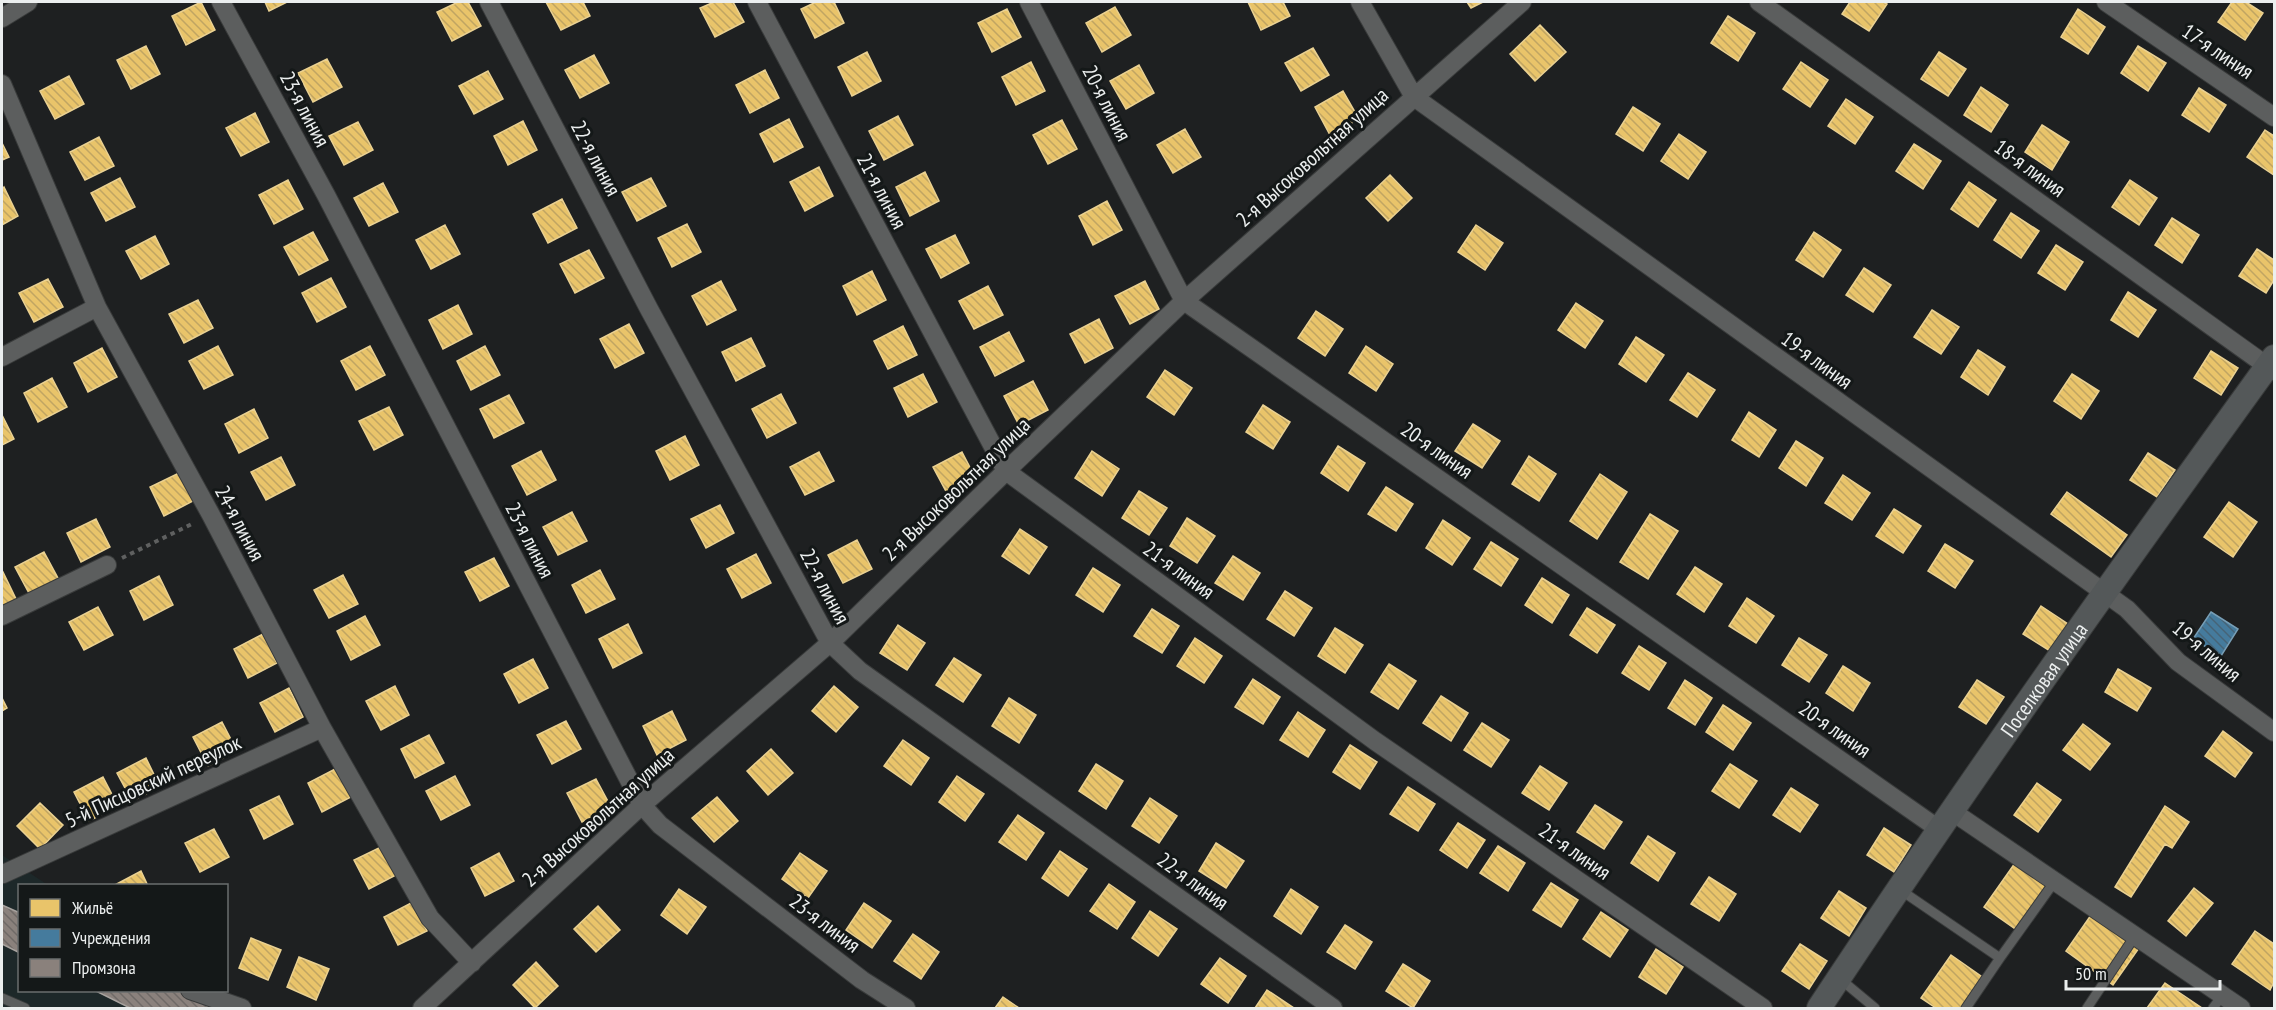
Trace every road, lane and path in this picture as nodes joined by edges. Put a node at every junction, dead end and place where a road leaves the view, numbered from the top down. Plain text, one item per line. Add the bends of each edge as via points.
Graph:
1 (28, 2) edge
2 (221, 2) edge
3 (489, 2) edge
4 (757, 2) edge
5 (1029, 2) edge
6 (1359, 2) edge
7 (1521, 2) edge
8 (1759, 2) edge
9 (2106, 2) edge
10 (2, 18) edge
11 (2, 84) edge
12 (1414, 97) junction
13 (2274, 117) edge
14 (1184, 301) junction
15 (97, 307) junction
16 (2, 357) edge
17 (2272, 365) edge
18 (1006, 471) junction
19 (211, 515) junction
20 (106, 566) joint
21 (2104, 594) junction
22 (2, 616) edge
23 (830, 643) junction
24 (322, 728) junction
25 (2274, 732) edge
26 (642, 805) junction
27 (1946, 821) junction
28 (3, 874) dead end
29 (2055, 881) junction
30 (1899, 889) junction
31 (2135, 936) junction
32 (2000, 958) junction
33 (472, 963) junction
34 (1839, 978) junction
35 (196, 992) edge
36 (2, 998) edge
37 (2217, 1002) edge
38 (25, 1008) edge
39 (242, 1008) edge
40 (422, 1008) edge
41 (906, 1008) edge
42 (1333, 1008) edge
43 (1763, 1008) edge
44 (1819, 1008) edge
45 (1875, 1008) edge
46 (1966, 1008) edge
47 (2087, 1008) edge
48 (2241, 1008) edge

1 - 10 street
2 - 26 street, 23-я линия via 326,195
3 - 23 street, 22-я линия
4 - 18 street, 21-я линия
5 - 14 street, 20-я линия
6 - 12 street, 19-я линия
7 - 12 street, 2-я Высоковольтная улица
8 - 17 street, 18-я линия
9 - 13 street, 17-я линия
11 - 15 street, 24-я линия
12 - 14 street, 2-я Высоковольтная улица
12 - 21 street, 19-я линия
14 - 18 street, 2-я Высоковольтная улица
14 - 27 street, 20-я линия
15 - 16 street
15 - 19 street, 24-я линия
17 - 21 street, Поселковая улица
18 - 23 street, 2-я Высоковольтная улица
18 - 43 street, 21-я линия via 1375,741
19 - 20 path
19 - 24 street, 24-я линия
20 - 22 street
21 - 25 street, 19-я линия via 2127,609 2178,662
21 - 27 street, Поселковая улица
23 - 26 street, 2-я Высоковольтная улица
23 - 42 street, 22-я линия via 860,671
24 - 28 street, 5-й Писцовский переулок
24 - 33 street, 24-я линия via 430,918
26 - 33 street, 2-я Высоковольтная улица
26 - 41 street, 23-я линия via 660,825 862,980
27 - 29 street, 20-я линия
27 - 30 street, Поселковая улица
29 - 31 street, 20-я линия
29 - 32 lane
30 - 32 lane
30 - 34 street, Поселковая улица
31 - 37 street, 20-я линия
31 - 47 lane
32 - 46 lane
33 - 40 street, 2-я Высоковольтная улица
34 - 44 street, Поселковая улица
34 - 45 lane
35 - 39 street
36 - 38 lane
37 - 48 street, 20-я линия

